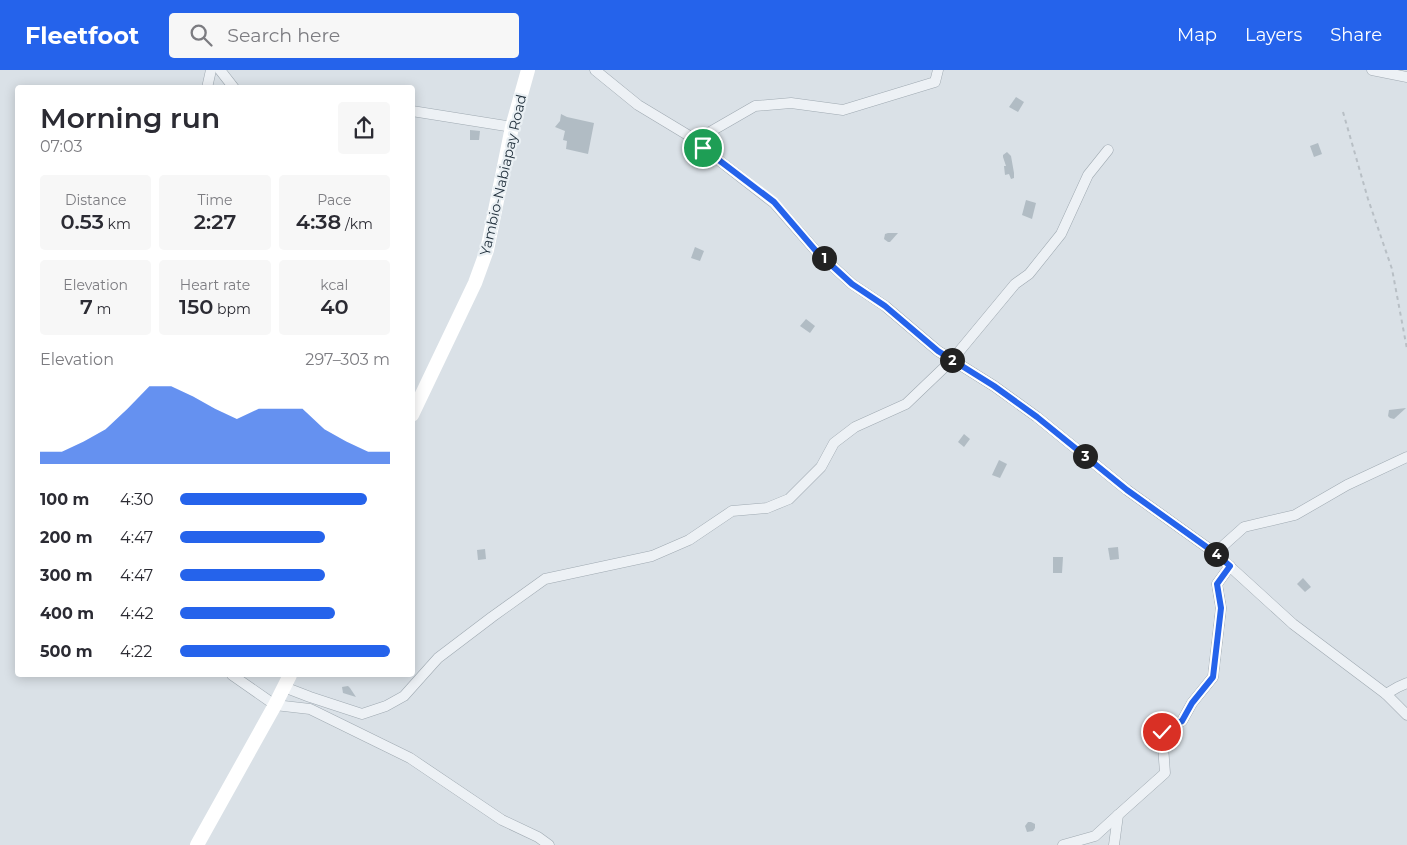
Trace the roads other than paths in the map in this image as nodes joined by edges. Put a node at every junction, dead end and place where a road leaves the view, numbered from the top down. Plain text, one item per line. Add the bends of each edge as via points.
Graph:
1 (211, 70) edge
2 (220, 70) edge
3 (528, 70) edge
4 (595, 70) edge
5 (938, 70) edge
6 (1372, 70) edge
7 (1407, 77) edge
8 (208, 85) edge
9 (232, 85) edge
10 (415, 111) edge
11 (512, 127) junction
12 (696, 140) junction
13 (1108, 150) dead end
14 (952, 360) junction
15 (415, 409) edge
16 (1407, 457) edge
17 (1215, 553) junction
18 (1230, 566) junction
19 (235, 677) edge
20 (287, 681) edge
21 (1407, 683) edge
22 (1386, 694) junction
23 (275, 705) junction
24 (1407, 715) edge
25 (1118, 815) junction
26 (197, 845) edge
27 (549, 845) edge
28 (1063, 845) edge
29 (1114, 845) edge

1 - 8 street
2 - 9 street
3 - 11 main road, Yambio-Nabiapay Road
4 - 12 street via 638,105
5 - 12 street via 935,82 843,110 791,103 755,106
6 - 7 street
10 - 11 street
11 - 15 main road, Yambio-Nabiapay Road via 488,250
12 - 14 street via 774,202 816,251 852,284
13 - 14 street via 1088,175 1061,234
14 - 17 street via 1030,412 1127,490
14 - 20 street via 906,404 855,427 834,443 821,467 789,499 767,508 732,512 688,540 652,556 544,579 438,658 404,696 386,706 362,714 310,697
16 - 17 street via 1347,485 1295,515 1244,527
17 - 18 street
18 - 22 street via 1293,624
18 - 25 street via 1217,584 1221,608 1213,677 1182,721 1162,732 1165,773
19 - 23 street
20 - 23 main road
21 - 22 street
22 - 24 street
23 - 26 main road
23 - 27 street via 310,709 410,758 502,820
25 - 28 street via 1095,836
25 - 29 street

